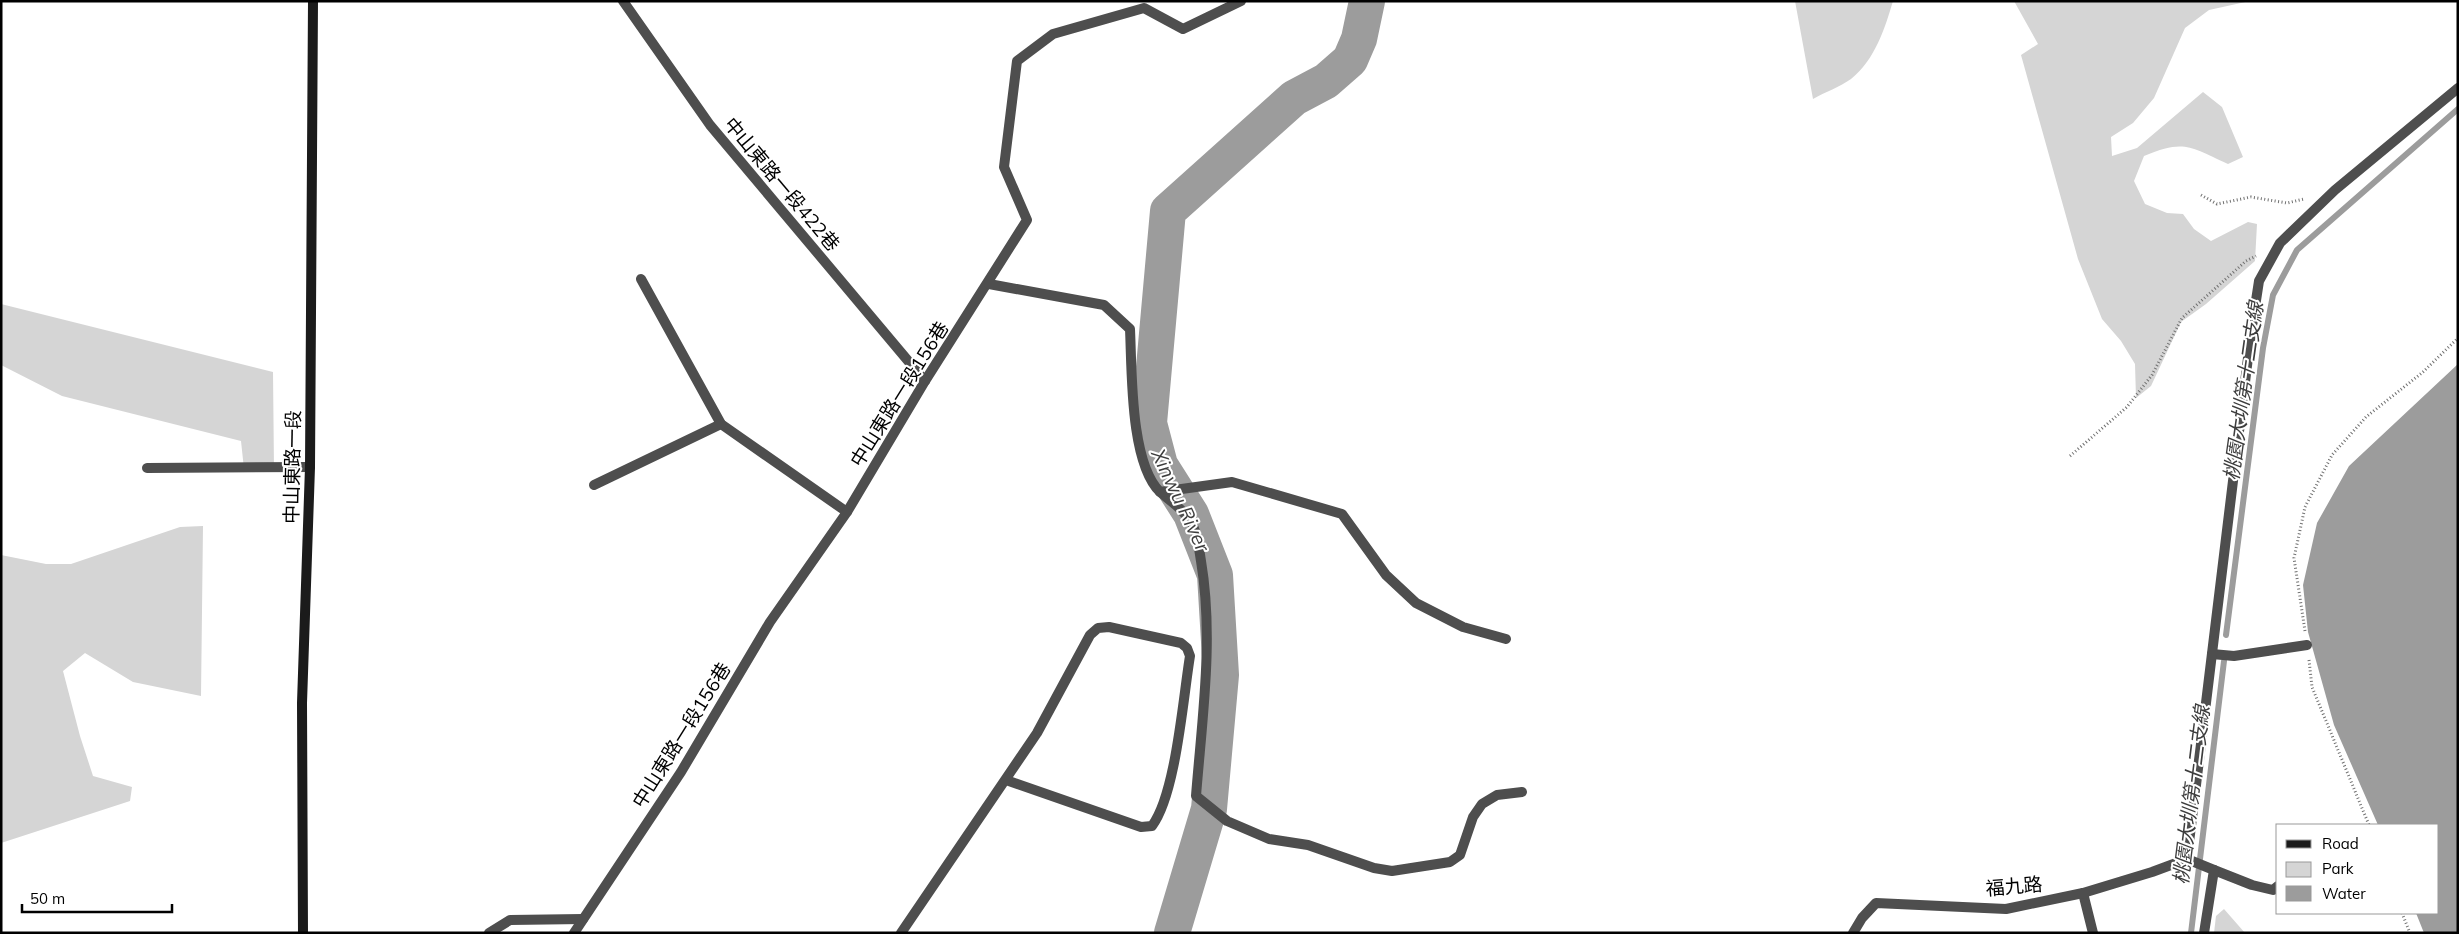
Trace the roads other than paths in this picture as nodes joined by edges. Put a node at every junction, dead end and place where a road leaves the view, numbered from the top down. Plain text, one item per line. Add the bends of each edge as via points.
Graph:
1 (313, 1) edge
2 (623, 1) edge
3 (1242, 1) edge
4 (2458, 88) edge
5 (641, 279) dead end
6 (988, 284) junction
7 (924, 381) junction
8 (721, 424) junction
9 (310, 467) junction
10 (147, 468) dead end
11 (594, 485) dead end
12 (1160, 492) junction
13 (847, 512) junction
14 (1506, 639) dead end
15 (2307, 645) road end
16 (2212, 654) junction
17 (1006, 780) junction
18 (1522, 792) dead end
19 (2187, 859) junction
20 (2214, 870) junction
21 (2276, 888) edge
22 (2083, 893) junction
23 (583, 919) junction
24 (304, 933) edge
25 (489, 933) edge
26 (574, 933) edge
27 (901, 933) edge
28 (1853, 933) edge
29 (2093, 933) edge
30 (2204, 933) edge

1 - 9 main road, 中山東路一段
2 - 7 street, 中山東路一段422巷 via 710,125
3 - 6 street, 中山東路一段156巷 via 1183,29 1144,8 1053,34 1017,61 1004,166 1027,220
4 - 16 street via 2335,190 2280,243 2259,281
5 - 8 street
6 - 7 street, 中山東路一段156巷
6 - 12 street via 1104,306 1130,329 1134,421 1150,482
7 - 13 street, 中山東路一段156巷
8 - 11 street
8 - 13 street
9 - 10 street
9 - 24 main road, 中山東路一段 via 302,703
12 - 14 street via 1232,482 1342,514 1386,575 1416,603 1463,627
12 - 18 street via 1180,508 1192,524 1205,583 1206,665 1196,796 1227,821 1269,839 1308,845 1392,871 1450,862 1460,855 1473,817 1482,804 1497,795
13 - 23 street, 中山東路一段156巷 via 770,622 681,772
15 - 16 street via 2234,656
16 - 19 street
17 - 17 street via 1037,733 1090,635 1098,628 1181,643 1187,648 1190,656 1170,783 1152,826 1141,828
17 - 27 street
19 - 20 street
19 - 22 street, 福九路
20 - 21 street via 2252,885 2273,890
20 - 30 street
22 - 28 street, 福九路 via 2006,909 1876,903
22 - 29 street
23 - 25 street via 510,920
23 - 26 street, 中山東路一段156巷

